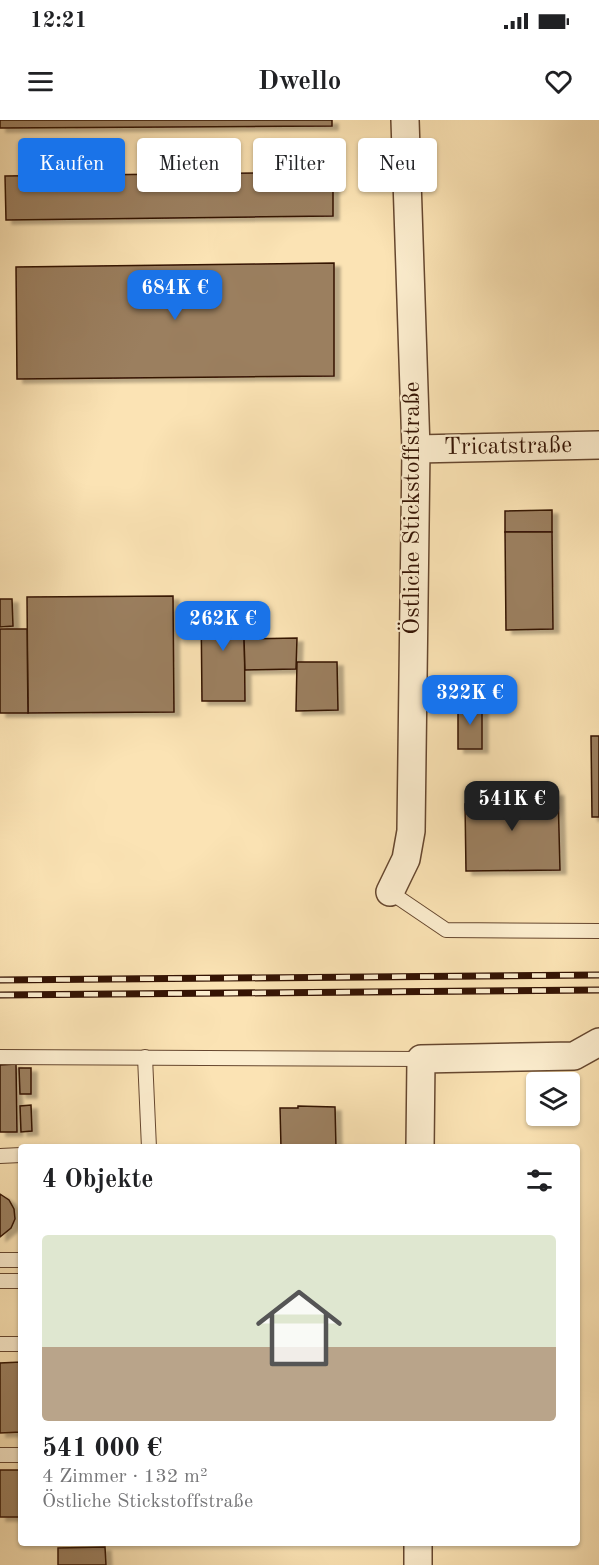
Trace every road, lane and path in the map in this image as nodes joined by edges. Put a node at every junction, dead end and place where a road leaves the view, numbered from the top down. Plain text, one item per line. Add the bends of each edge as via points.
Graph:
1 (405, 120) edge
2 (599, 446) edge
3 (416, 449) junction
4 (390, 892) joint
5 (599, 931) edge
6 (599, 1042) edge
7 (0, 1057) edge
8 (145, 1058) junction
9 (421, 1059) junction
10 (149, 1144) edge
11 (420, 1144) edge
12 (18, 1155) edge
13 (0, 1156) edge
14 (0, 1260) edge
15 (18, 1260) edge
16 (0, 1281) edge
17 (18, 1281) edge
18 (0, 1344) edge
19 (18, 1344) edge
20 (0, 1455) edge
21 (18, 1455) edge
22 (418, 1546) edge
23 (418, 1565) edge

1 - 3 street, Östliche Stickstoffstraße
2 - 3 street, Tricatstraße
3 - 4 street, Östliche Stickstoffstraße via 411,831 406,859
4 - 5 lane via 446,930
6 - 9 street via 574,1056
7 - 8 lane
8 - 9 lane
8 - 10 lane
9 - 11 street
12 - 13 lane
14 - 15 lane
16 - 17 lane
18 - 19 lane
20 - 21 lane
22 - 23 street

